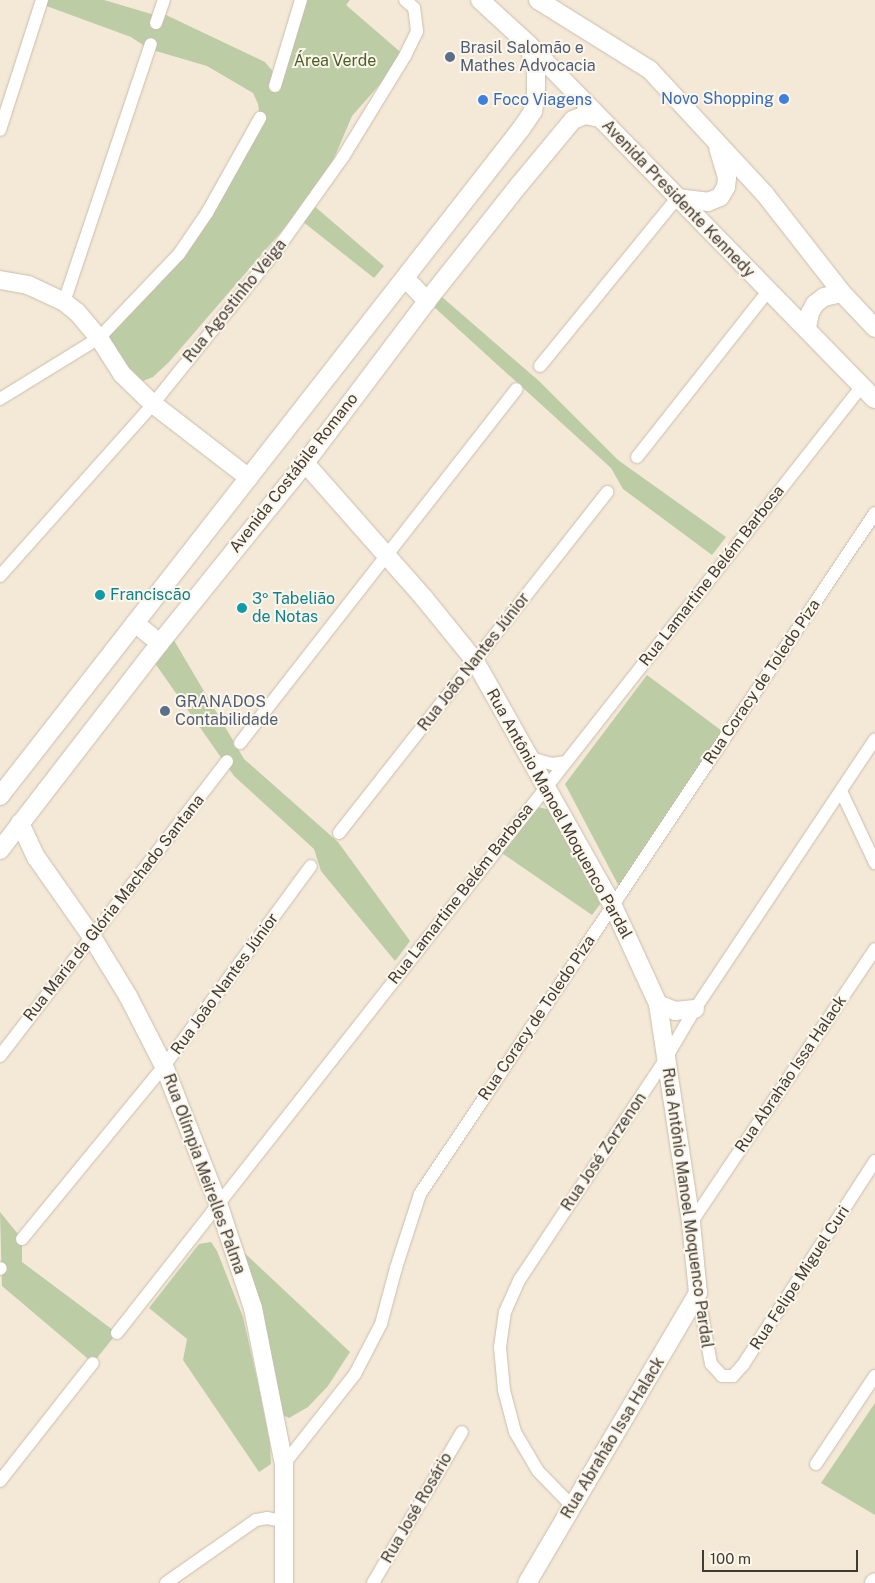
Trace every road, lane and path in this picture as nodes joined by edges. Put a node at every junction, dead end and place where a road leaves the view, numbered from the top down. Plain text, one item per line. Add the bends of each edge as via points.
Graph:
1 (42, 0) edge
2 (164, 0) edge
3 (301, 0) edge
4 (405, 0) edge
5 (480, 0) edge
6 (538, 0) edge
7 (156, 23) dead end
8 (151, 44) dead end
9 (528, 44) junction
10 (274, 86) dead end
11 (6, 93) edge
12 (260, 118) dead end
13 (600, 118) junction
14 (0, 130) edge
15 (718, 145) junction
16 (677, 198) junction
17 (405, 278) junction
18 (0, 280) edge
19 (768, 291) junction
20 (842, 293) junction
21 (427, 301) junction
22 (64, 302) junction
23 (807, 328) junction
24 (875, 328) edge
25 (99, 338) junction
26 (540, 366) dead end
27 (862, 386) junction
28 (517, 389) dead end
29 (0, 399) edge
30 (875, 399) edge
31 (153, 404) junction
32 (637, 457) dead end
33 (305, 463) junction
34 (250, 478) junction
35 (608, 492) dead end
36 (875, 513) edge
37 (388, 556) junction
38 (0, 576) edge
39 (135, 623) junction
40 (160, 643) junction
41 (475, 661) junction
42 (875, 739) edge
43 (240, 743) dead end
44 (530, 758) junction
45 (227, 761) dead end
46 (566, 762) junction
47 (546, 787) junction
48 (841, 791) junction
49 (0, 796) edge
50 (20, 823) junction
51 (339, 832) dead end
52 (2, 843) edge
53 (36, 857) junction
54 (875, 863) edge
55 (311, 866) dead end
56 (612, 904) junction
57 (92, 937) junction
58 (875, 949) edge
59 (658, 1004) junction
60 (695, 1009) junction
61 (0, 1056) edge
62 (666, 1058) junction
63 (164, 1066) junction
64 (875, 1161) edge
65 (218, 1203) junction
66 (691, 1223) junction
67 (22, 1239) dead end
68 (698, 1293) junction
69 (117, 1333) dead end
70 (92, 1363) dead end
71 (716, 1371) joint
72 (875, 1376) edge
73 (462, 1432) dead end
74 (284, 1464) junction
75 (816, 1464) dead end
76 (0, 1481) edge
77 (572, 1506) junction
78 (283, 1522) junction
79 (166, 1583) edge
80 (284, 1583) edge
81 (373, 1583) edge
82 (527, 1583) edge

1 - 11 street
2 - 7 street
3 - 10 street
4 - 31 street, Rua Agostinho Veiga via 414,8 417,31 349,148 276,251
5 - 9 main road, Avenida Presidente Kennedy
6 - 15 main road via 650,70
8 - 22 street
9 - 13 main road, Avenida Presidente Kennedy
9 - 17 main road, Avenida Costábile Romano via 536,68 533,112
11 - 14 street
12 - 25 street via 207,213 179,254
13 - 16 main road, Avenida Presidente Kennedy
13 - 21 main road, Avenida Costábile Romano via 585,115 573,120
15 - 16 main road via 728,177 720,197 708,202
15 - 20 main road via 764,193
16 - 19 main road, Avenida Presidente Kennedy
16 - 26 street
17 - 21 main road
17 - 34 main road, Avenida Costábile Romano
18 - 22 main road via 28,285
19 - 23 main road, Avenida Presidente Kennedy
19 - 32 street
20 - 23 main road via 824,297 816,304
20 - 24 main road
21 - 33 main road, Avenida Costábile Romano
22 - 25 main road
23 - 27 main road, Avenida Presidente Kennedy
25 - 29 street
25 - 31 main road via 122,374
27 - 30 main road, Avenida Presidente Kennedy
27 - 46 street, Rua Lamartine Belém Barbosa
28 - 37 street
31 - 34 main road
31 - 38 street, Rua Agostinho Veiga
33 - 37 main road, Rua Antônio Manoel Moquenco Pardal
33 - 40 main road, Avenida Costábile Romano
34 - 39 main road, Avenida Costábile Romano
35 - 41 street, Rua João Nantes Júnior
36 - 56 street, Rua Coracy de Toledo Piza
37 - 41 main road, Rua Antônio Manoel Moquenco Pardal
37 - 43 street
39 - 40 main road
39 - 49 main road, Avenida Costábile Romano
40 - 50 main road, Avenida Costábile Romano
41 - 44 main road, Rua Antônio Manoel Moquenco Pardal
41 - 51 street, Rua João Nantes Júnior
42 - 48 street, Rua José Zorzenon
44 - 46 street via 552,764
44 - 47 main road, Rua Antônio Manoel Moquenco Pardal
45 - 57 street, Rua Maria da Glória Machado Santana
46 - 47 street, Rua Lamartine Belém Barbosa
47 - 56 main road, Rua Antônio Manoel Moquenco Pardal
47 - 65 street, Rua Lamartine Belém Barbosa
48 - 54 street
48 - 60 street, Rua José Zorzenon
50 - 52 main road, Avenida Costábile Romano
50 - 53 main road, Rua Olímpia Meirelles Palma
52 - 53 main road, Rua Olímpia Meirelles Palma
53 - 57 main road, Rua Olímpia Meirelles Palma
55 - 63 street, Rua João Nantes Júnior
56 - 59 main road, Rua Antônio Manoel Moquenco Pardal
56 - 74 street, Rua Coracy de Toledo Piza via 420,1194 382,1324 354,1374
57 - 61 street, Rua Maria da Glória Machado Santana
57 - 63 main road, Rua Olímpia Meirelles Palma via 128,996
58 - 66 street, Rua Abrahão Issa Halack
59 - 60 main road via 676,1011
59 - 62 main road, Rua Antônio Manoel Moquenco Pardal
60 - 62 street, Rua José Zorzenon
62 - 66 main road, Rua Antônio Manoel Moquenco Pardal
62 - 77 street, Rua José Zorzenon via 520,1279 505,1312 500,1347 504,1390 515,1432 538,1471
63 - 65 main road, Rua Olímpia Meirelles Palma
63 - 67 street, Rua João Nantes Júnior
64 - 71 street, Rua Felipe Miguel Curi via 738,1373 727,1378
65 - 69 street, Rua Lamartine Belém Barbosa
65 - 74 main road, Rua Olímpia Meirelles Palma via 253,1308
66 - 68 main road, Rua Antônio Manoel Moquenco Pardal
68 - 71 street, Rua Antônio Manoel Moquenco Pardal via 708,1358
68 - 77 main road, Rua Abrahão Issa Halack
70 - 76 street
72 - 75 street
73 - 81 street, Rua José Rosário
74 - 78 main road, Rua Olímpia Meirelles Palma
77 - 82 main road, Rua Abrahão Issa Halack
78 - 79 street via 266,1518 256,1520
78 - 80 main road, Rua Olímpia Meirelles Palma

